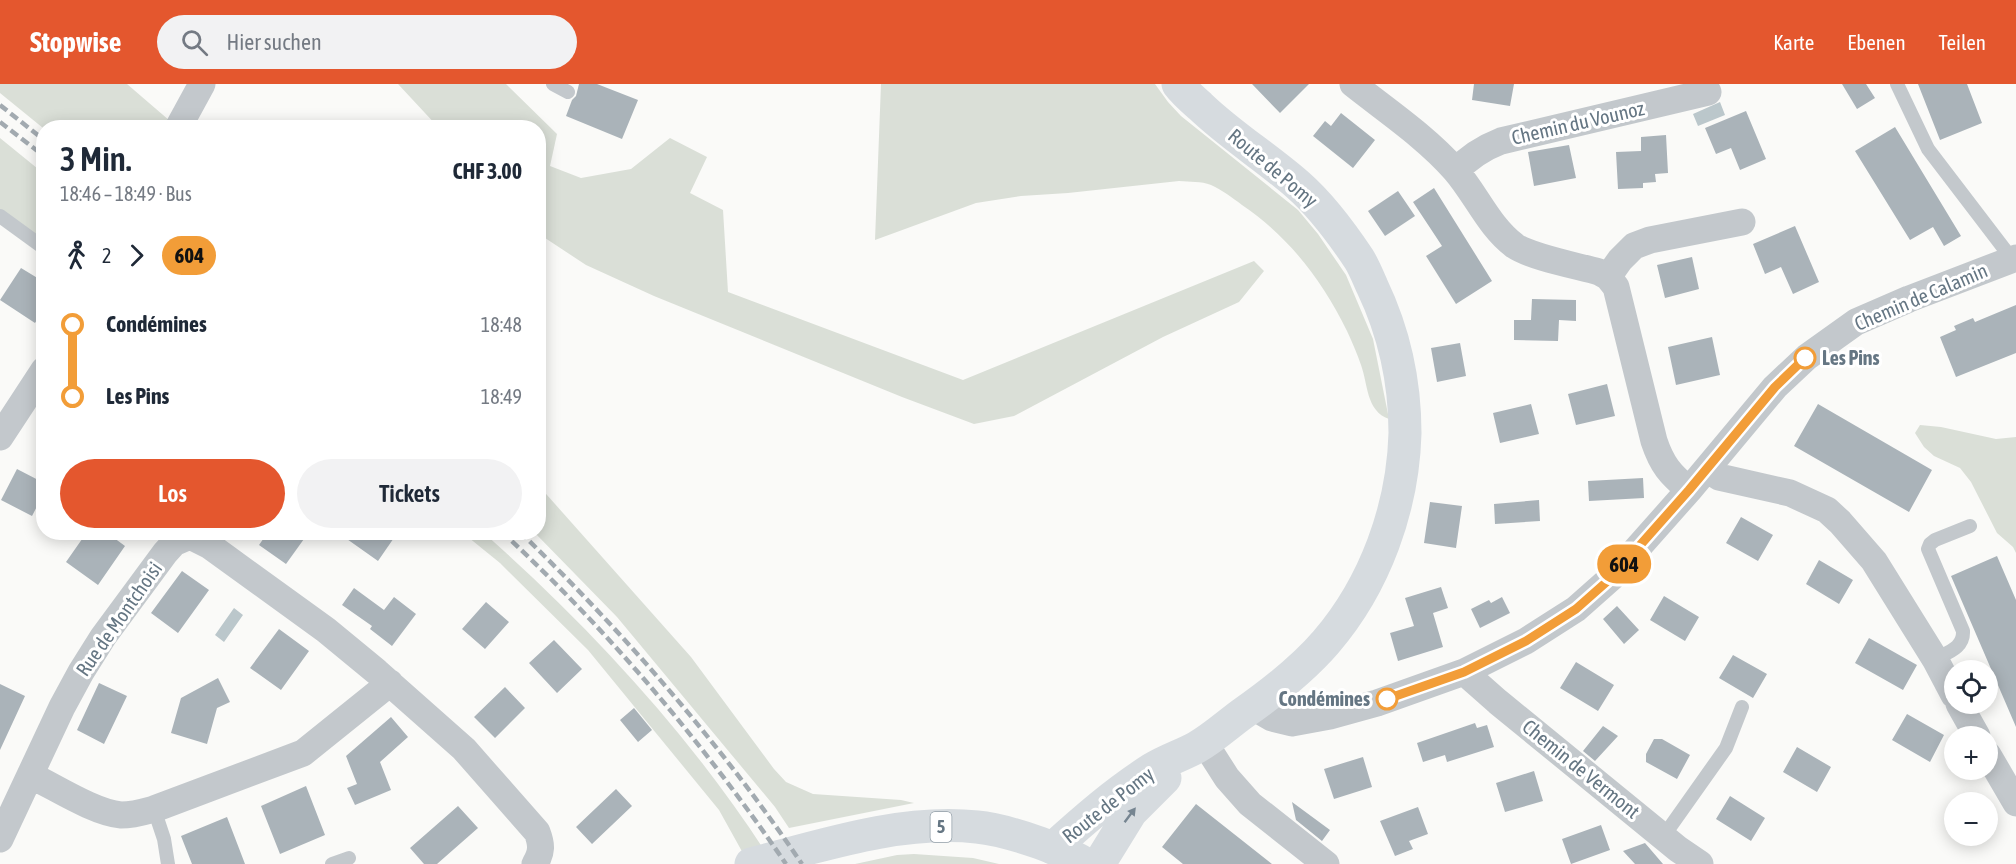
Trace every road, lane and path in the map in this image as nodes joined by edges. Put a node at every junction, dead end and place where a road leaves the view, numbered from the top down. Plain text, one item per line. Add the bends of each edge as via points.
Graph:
1 (202, 84) edge
2 (553, 84) edge
3 (1178, 84) edge
4 (1353, 84) edge
5 (1897, 84) edge
6 (568, 92) dead end
7 (1708, 92) dead end
8 (182, 120) edge
9 (1456, 171) junction
10 (0, 216) edge
11 (1742, 222) dead end
12 (36, 242) edge
13 (2014, 259) edge
14 (1608, 277) junction
15 (36, 382) edge
16 (0, 437) edge
17 (1707, 469) junction
18 (1689, 490) junction
19 (1970, 525) dead end
20 (181, 540) edge
21 (198, 540) edge
22 (1935, 659) junction
23 (1464, 672) junction
24 (1944, 676) edge
25 (390, 683) junction
26 (1253, 707) junction
27 (1742, 707) dead end
28 (1200, 745) junction
29 (1998, 772) edge
30 (30, 775) junction
31 (2016, 803) edge
32 (154, 809) junction
33 (1663, 837) junction
34 (0, 839) edge
35 (349, 858) dead end
36 (1075, 860) edge
37 (168, 864) edge
38 (332, 864) edge
39 (535, 864) edge
40 (751, 864) edge
41 (1326, 864) edge
42 (1700, 864) edge

1 - 8 street
2 - 6 lane
3 - 26 main road, Route de Pomy via 1213,118 1298,185 1361,262 1393,340 1404,400 1404,457 1399,488 1371,573 1326,642
4 - 9 street
5 - 13 lane via 1928,149
7 - 9 street, Chemin du Vounoz via 1501,141 1483,148
9 - 14 street via 1517,248
10 - 12 lane
11 - 14 street via 1634,246
13 - 17 street, Chemin de Calamin via 1909,299 1838,334 1775,387
14 - 18 street via 1616,287 1661,460
15 - 16 street
17 - 18 street, Chemin de Calamin
17 - 22 street via 1719,477 1790,493 1827,510 1856,537 1874,561
18 - 23 street, Chemin de Calamin via 1611,578 1576,609 1526,641
19 - 22 lane via 1935,540 1928,549 1964,631 1958,646
20 - 30 street, Rue de Montchoisi via 165,553 97,646
21 - 25 street, Rue de Montchoisi via 326,630
22 - 24 street
23 - 26 street, Chemin de Calamin via 1377,703 1311,720 1292,723
23 - 33 street, Chemin de Vermont
25 - 32 street via 303,753
25 - 39 street, Rue de Montchoisi via 464,749 537,832 541,851
26 - 28 main road, Route de Pomy
27 - 33 lane via 1726,748
36 -> 28 main road, Route de Pomy
28 - 36 main road, Route de Pomy via 1154,768 1109,799
28 - 41 street via 1250,804
29 - 31 street
30 - 32 street via 100,810 135,814
30 - 34 street, Rue de Montchoisi
32 - 37 lane
33 - 42 street, Chemin de Vermont
35 - 38 lane
36 - 40 main road, 5 via 1002,831 965,826 888,832

